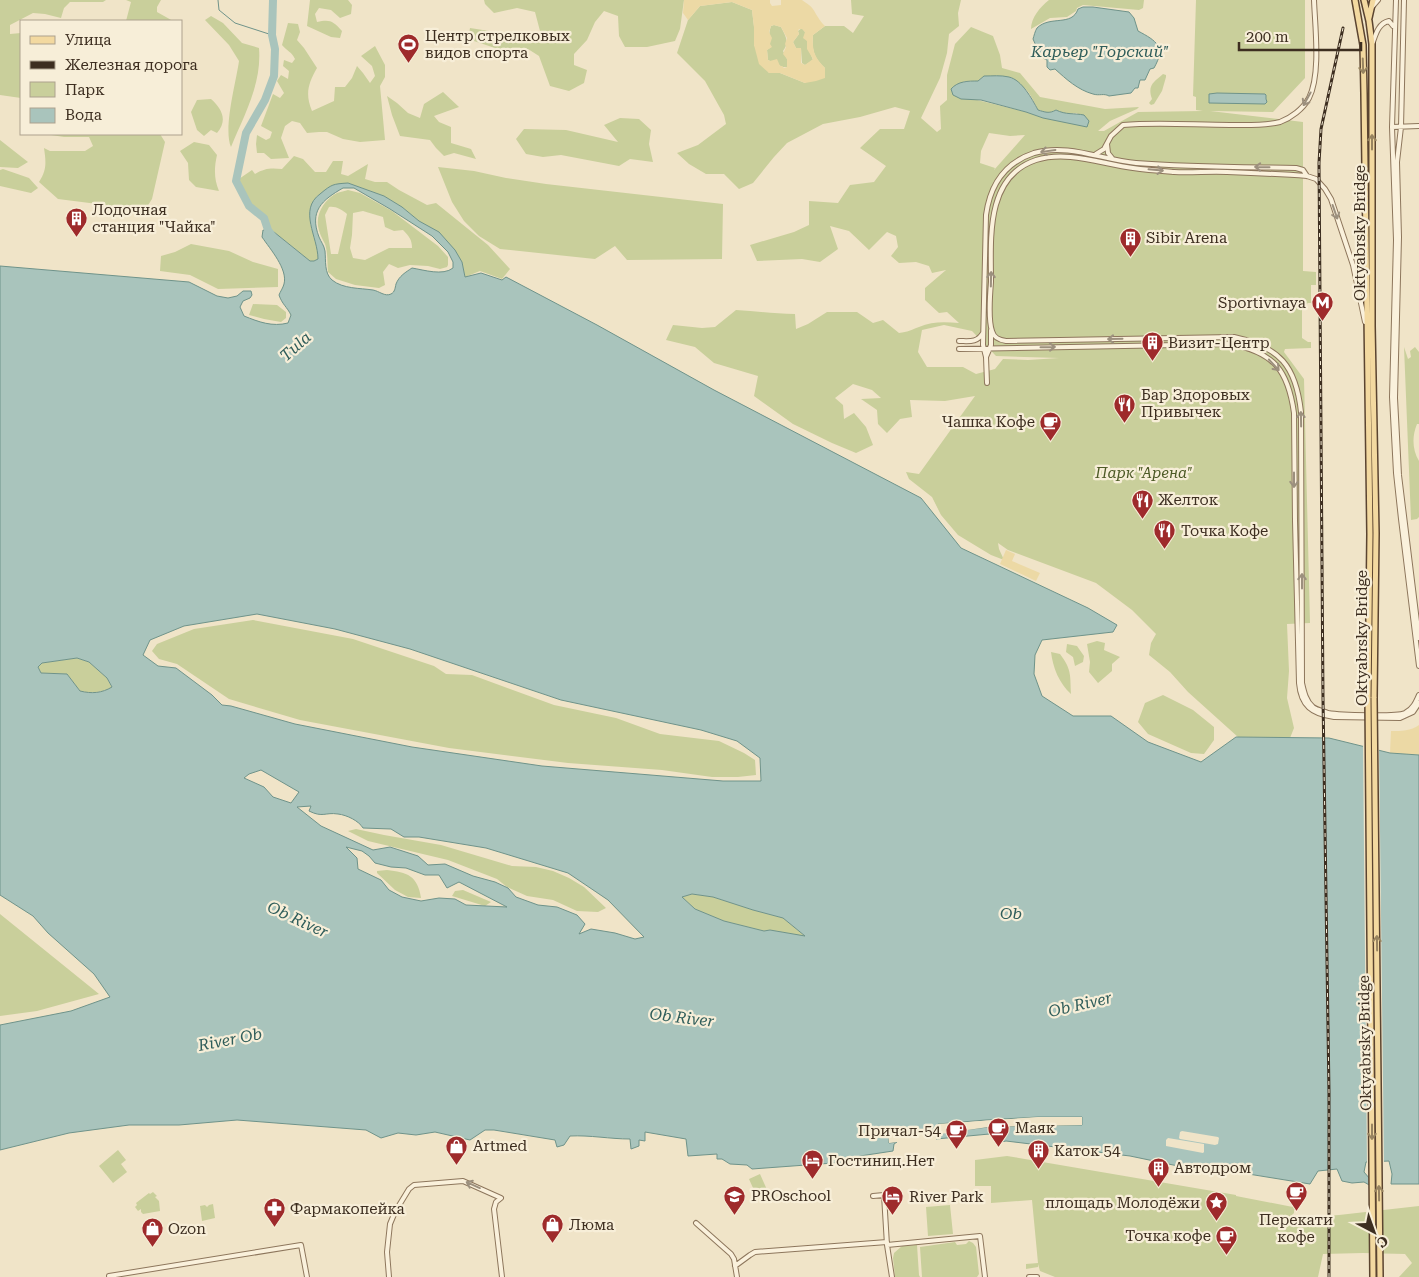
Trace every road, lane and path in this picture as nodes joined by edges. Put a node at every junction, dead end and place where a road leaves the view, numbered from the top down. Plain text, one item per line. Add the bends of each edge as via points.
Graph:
1 (1314, 0) edge
2 (1355, 0) edge
3 (1364, 0) edge
4 (1373, 0) edge
5 (1378, 0) edge
6 (1396, 0) edge
7 (1404, 0) edge
8 (1371, 9) junction
9 (1369, 21) junction
10 (1394, 29) junction
11 (1372, 44) junction
12 (1401, 126) junction
13 (1419, 126) edge
14 (1392, 127) junction
15 (1107, 144) junction
16 (1072, 151) junction
17 (1093, 155) junction
18 (1071, 157) junction
19 (1112, 158) junction
20 (1110, 164) junction
21 (1226, 166) junction
22 (1226, 172) junction
23 (1307, 176) junction
24 (985, 233) junction
25 (992, 233) junction
26 (984, 295) junction
27 (990, 295) junction
28 (991, 326) junction
29 (1366, 327) junction
30 (984, 331) junction
31 (1172, 338) junction
32 (1001, 340) junction
33 (1099, 340) junction
34 (959, 341) dead end
35 (973, 341) junction
36 (987, 344) junction
37 (1172, 344) junction
38 (1099, 346) junction
39 (999, 347) junction
40 (973, 348) junction
41 (959, 349) dead end
42 (986, 357) junction
43 (986, 383) dead end
44 (1419, 638) edge
45 (1419, 666) edge
46 (1419, 695) edge
47 (1371, 698) junction
48 (1419, 704) edge
49 (873, 1196) dead end
50 (696, 1223) dead end
51 (887, 1244) junction
52 (735, 1266) junction
53 (109, 1276) edge
54 (307, 1277) edge
55 (389, 1277) edge
56 (502, 1277) edge
57 (737, 1277) edge
58 (892, 1277) edge
59 (985, 1277) edge
60 (1029, 1277) edge
61 (1037, 1277) edge
62 (1373, 1277) edge
63 (1380, 1277) edge

1 -> 15 street via 1316,67 1313,85 1301,109 1291,116 1256,125 1123,125
2 -> 29 main road, Oktyabrsky Bridge via 1363,45
3 - 9 main road, Oktyabrsky Bridge
4 - 8 main road
5 - 8 street
6 - 10 street
7 - 12 street
8 - 9 main road
9 - 11 main road, Oktyabrsky Bridge
10 - 11 street via 1391,22 1386,21 1379,27
10 - 14 street
47 -> 11 main road, Oktyabrsky Bridge via 1376,533
12 - 13 street
12 - 14 street
12 - 44 street via 1397,162 1399,236 1395,398 1399,475
14 - 45 street via 1396,240 1393,428 1400,519
15 - 17 street via 1100,153
15 - 19 street
16 - 17 street
16 - 18 street
16 -> 24 street via 1036,153 1013,164 1003,173 988,200
17 - 19 street
18 - 20 street
18 - 25 street via 1038,159 1017,169 999,194
19 - 20 street
19 - 21 street via 1176,166
20 -> 22 street via 1176,172
21 - 22 street
23 -> 21 street via 1296,168
22 - 23 street
23 -> 29 street via 1316,178 1330,199 1353,265
24 - 25 street
24 - 26 street
27 -> 25 street
26 - 27 street
26 - 30 street
27 - 28 street
28 - 32 street via 995,337
28 - 36 street
29 - 47 main road, Oktyabrsky Bridge
30 - 35 street via 978,340
30 - 36 street
31 -> 33 street
31 - 37 street
46 -> 31 street via 1411,710 1393,715 1327,712 1315,708 1307,699 1302,683 1301,412 1294,377 1276,355 1251,341 1234,337
32 - 33 street
32 - 36 street
33 - 38 street
34 - 35 street
35 - 36 street
36 - 39 street
36 - 40 street
36 - 42 street
37 - 38 street
37 -> 48 street via 1232,344 1262,353 1283,374 1292,396 1299,683 1303,701 1313,711 1334,717 1400,718 1413,712
39 -> 38 street
39 - 42 street
40 - 41 street
40 - 42 street
42 - 43 street
47 -> 62 main road, Oktyabrsky Bridge, bridge
63 -> 47 main road, Oktyabrsky Bridge, bridge
49 - 51 street via 884,1195
50 - 52 street via 729,1252
51 - 52 street via 755,1252
51 - 58 street
51 - 59 street via 980,1236
52 - 57 street
53 - 54 street via 301,1245
56 -> 55 street via 494,1210 501,1198 466,1182 414,1185 409,1189 390,1224
60 - 61 street

